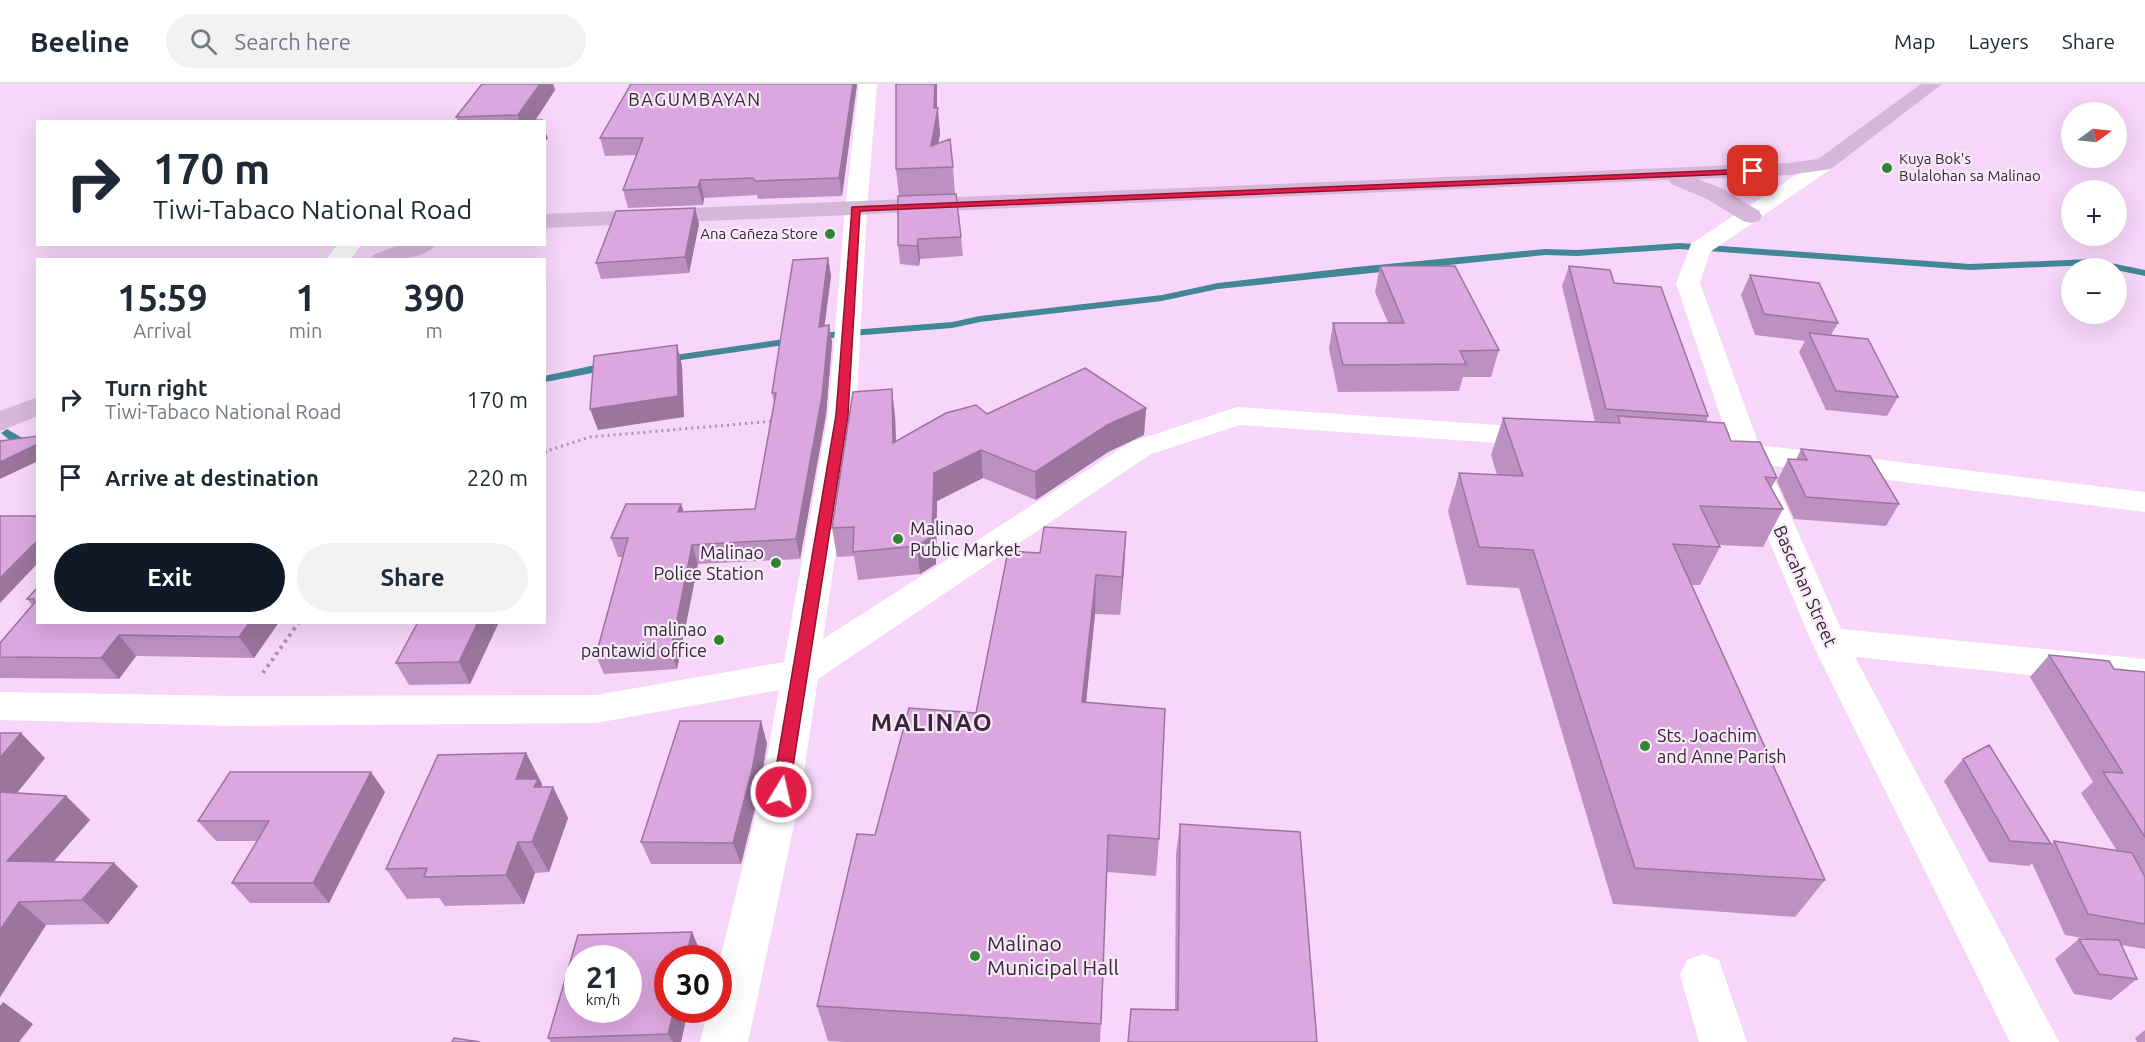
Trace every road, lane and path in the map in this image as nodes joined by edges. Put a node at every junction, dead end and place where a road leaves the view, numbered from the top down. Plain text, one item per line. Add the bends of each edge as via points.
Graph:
1 (868, 84) edge
2 (1926, 90) edge
3 (1824, 165) junction
4 (1669, 175) junction
5 (856, 209) junction
6 (1751, 216) junction
7 (546, 221) edge
8 (349, 246) edge
9 (420, 246) edge
10 (340, 258) edge
11 (386, 258) edge
12 (36, 406) edge
13 (842, 415) junction
14 (0, 422) edge
15 (1569, 439) edge
16 (1688, 448) edge
17 (546, 451) edge
18 (1747, 452) junction
19 (2145, 501) edge
20 (298, 624) edge
21 (1829, 641) junction
22 (799, 673) junction
23 (2145, 673) edge
24 (0, 706) edge
25 (236, 711) junction
26 (1703, 975) dead end
27 (724, 1042) edge
28 (1723, 1042) edge
29 (2036, 1042) edge

1 - 5 street
2 - 3 main road
3 - 4 main road
3 - 6 street, Bascahan Street
4 - 5 main road
4 - 6 main road via 1715,194
5 - 7 main road
5 - 13 street
6 - 18 street, Bascahan Street via 1699,249 1688,283
8 - 10 street
9 - 11 main road
12 - 14 main road
13 - 17 path via 590,437
13 - 22 street
15 - 22 street via 1238,416 1141,448
16 - 18 street
18 - 19 street
18 - 21 street, Bascahan Street
20 - 25 path
21 - 23 street
21 - 29 street, Bascahan Street
22 - 25 street via 596,709
22 - 27 street via 781,792
24 - 25 street
26 - 28 street

